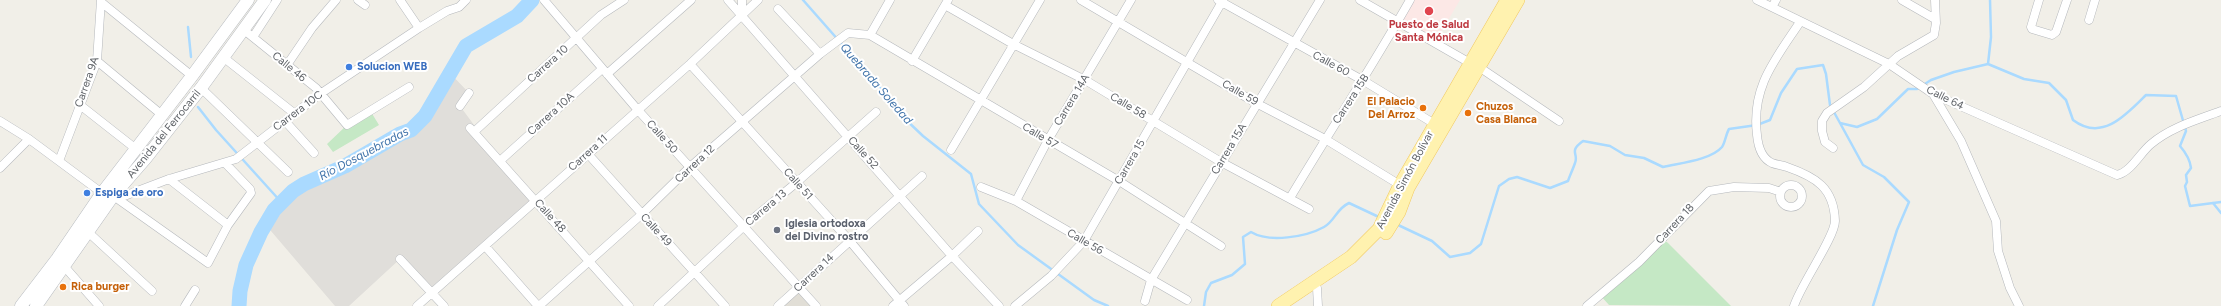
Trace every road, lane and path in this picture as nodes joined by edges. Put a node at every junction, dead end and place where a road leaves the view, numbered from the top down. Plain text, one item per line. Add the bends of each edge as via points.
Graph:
1 (248, 0) edge
2 (265, 0) edge
3 (277, 0) edge
4 (336, 0) edge
5 (400, 0) edge
6 (466, 0) edge
7 (544, 0) edge
8 (624, 0) edge
9 (691, 0) edge
10 (728, 0) edge
11 (742, 0) edge
12 (758, 0) edge
13 (890, 0) edge
14 (1040, 0) edge
15 (1081, 0) edge
16 (1131, 0) edge
17 (1320, 0) edge
18 (1360, 0) edge
19 (1410, 0) edge
20 (1518, 0) edge
21 (1757, 0) edge
22 (1902, 0) edge
23 (1934, 0) edge
24 (2039, 0) edge
25 (2067, 0) edge
26 (2095, 0) edge
27 (101, 1) edge
28 (1221, 1) edge
29 (1503, 1) edge
30 (457, 3) edge
31 (946, 3) edge
32 (1774, 4) edge
33 (778, 9) dead end
34 (742, 15) junction
35 (1935, 19) junction
36 (2089, 20) dead end
37 (1398, 21) junction
38 (1119, 22) junction
39 (1800, 22) junction
40 (419, 28) junction
41 (856, 32) joint
42 (248, 34) junction
43 (870, 35) junction
44 (577, 39) junction
45 (1293, 43) junction
46 (1014, 44) junction
47 (820, 54) junction
48 (223, 57) junction
49 (97, 61) junction
50 (912, 61) junction
51 (1188, 62) junction
52 (690, 64) junction
53 (1888, 64) junction
54 (287, 65) junction
55 (1474, 65) junction
56 (605, 72) junction
57 (192, 76) junction
58 (794, 77) junction
59 (1085, 80) junction
60 (1364, 81) junction
61 (409, 87) dead end
62 (201, 88) junction
63 (469, 93) dead end
64 (1931, 93) junction
65 (320, 94) junction
66 (980, 100) junction
67 (1256, 103) junction
68 (80, 105) junction
69 (460, 106) dead end
70 (637, 109) junction
71 (2221, 111) edge
72 (876, 112) dead end
73 (295, 114) junction
74 (162, 115) junction
75 (742, 120) junction
76 (0, 121) edge
77 (286, 121) junction
78 (1153, 121) junction
79 (1559, 122) dead end
80 (1439, 126) junction
81 (473, 129) joint
82 (848, 137) junction
83 (29, 139) junction
84 (1325, 139) junction
85 (1048, 140) junction
86 (259, 141) junction
87 (1832, 148) dead end
88 (136, 149) junction
89 (951, 150) dead end
90 (314, 153) dead end
91 (588, 154) junction
92 (501, 160) junction
93 (59, 161) junction
94 (1221, 162) junction
95 (226, 164) junction
96 (690, 167) junction
97 (0, 168) edge
98 (288, 172) dead end
99 (922, 176) dead end
100 (169, 179) junction
101 (1118, 182) junction
102 (796, 183) junction
103 (1400, 185) junction
104 (981, 187) dead end
105 (1781, 192) dead end
106 (111, 196) junction
107 (901, 196) junction
108 (1290, 198) junction
109 (536, 200) junction
110 (1016, 201) junction
111 (1309, 209) dead end
112 (1395, 209) junction
113 (641, 215) junction
114 (1185, 224) junction
115 (228, 225) junction
116 (744, 226) junction
117 (978, 231) dead end
118 (88, 232) junction
119 (1382, 232) junction
120 (849, 240) junction
121 (1084, 241) junction
122 (485, 246) junction
123 (1221, 246) dead end
124 (952, 256) junction
125 (400, 259) dead end
126 (590, 260) junction
127 (64, 266) junction
128 (695, 273) junction
129 (1151, 280) junction
130 (799, 287) junction
131 (1317, 288) junction
132 (195, 290) dead end
133 (152, 291) dead end
134 (432, 292) junction
135 (1187, 300) dead end
136 (1145, 301) dead end
137 (899, 304) edge
138 (21, 306) edge
139 (36, 306) edge
140 (99, 306) edge
141 (185, 306) edge
142 (417, 306) edge
143 (444, 306) edge
144 (539, 306) edge
145 (628, 306) edge
146 (658, 306) edge
147 (725, 306) edge
148 (778, 306) edge
149 (816, 306) edge
150 (999, 306) edge
151 (1015, 306) edge
152 (1278, 306) edge
153 (1293, 306) edge
154 (1318, 306) edge
155 (1587, 306) edge
156 (1794, 306) edge
157 (2019, 306) edge

1 - 57 main road, Avenida del Ferrocarril
2 - 42 main road, Avenida del Ferrocarril
3 - 42 street
4 - 54 street via 312,28
5 - 40 street
6 - 30 street, Carrera 10C
7 - 44 street, Calle 50
8 - 44 street, Carrera 10 via 601,15
9 - 56 street, Carrera 10A
10 - 34 street, Calle 52
11 - 34 street
12 - 34 street, Carrera 11
13 - 43 street
14 - 46 street
15 - 38 street, Calle 59
16 - 38 street, Carrera 14A
17 - 45 street, Carrera 15A
18 - 37 street
19 - 37 street, Carrera 15B
20 - 55 main road, Avenida Simón Bolívar
21 - 32 street, Calle 64
22 - 35 street
23 - 35 street
24 - 25 street via 2032,30 2052,35 2056,32
26 - 36 street
27 - 49 street, Carrera 9A
27 - 57 street
28 - 45 street, Calle 60
28 - 51 street, Carrera 15
29 - 55 main road, Avenida Simón Bolívar
30 - 40 street, Carrera 10C
31 - 46 street, Calle 58
31 - 50 street
32 - 39 street, Calle 64
33 - 47 street
34 - 52 street, Carrera 11
34 - 58 street, Calle 52
35 - 53 street via 1934,35
37 - 55 street
37 - 60 street, Carrera 15B
38 - 51 street, Calle 59
38 - 59 street, Carrera 14A
39 - 53 street, Calle 64
39 - 156 street via 1773,63 1759,91 1755,116 1760,150 1767,160 1805,173 1820,183 1826,190 1833,208 1834,230 1804,282
40 - 65 street, Carrera 10C
41 - 43 street, Calle 57
41 - 47 street, Carrera 12 via 842,36
42 - 48 main road, Avenida del Ferrocarril
42 - 54 street, Calle 46
43 - 50 street, Calle 57
44 - 56 street, Calle 50
44 - 81 street, Carrera 10
45 - 60 street, Calle 60
45 - 67 street, Carrera 15A
46 - 59 street, Calle 58
46 - 66 street
47 - 58 street, Carrera 12
48 - 62 main road, Avenida del Ferrocarril
48 - 73 street
49 - 68 street, Carrera 9A
49 - 74 street
50 - 66 street, Calle 57
51 - 67 street, Calle 59
51 - 78 street, Carrera 15
52 - 70 street, Carrera 11
52 - 75 street, Calle 51
53 - 64 street, Calle 64
53 - 87 street via 1864,87 1827,112 1822,121 1822,131 1825,142
54 - 65 street, Calle 46
55 - 79 street
55 - 80 main road, Avenida Simón Bolívar
56 - 70 street, Calle 50
56 - 92 street, Carrera 10A
57 - 74 main road, Avenida del Ferrocarril
58 - 75 street, Carrera 12
58 - 82 street, Calle 52
59 - 78 street, Calle 58
59 - 85 street, Carrera 14A
60 - 80 street, Calle 60
60 - 84 street, Carrera 15B
61 - 65 street, Calle 46 via 347,125
62 - 86 street
62 - 106 main road, Avenida del Ferrocarril via 146,158
63 - 69 street
64 - 71 street, Calle 64 via 2116,175 2125,172 2150,144 2181,125
64 - 157 street via 1961,141 1996,221 1998,251
65 - 73 street, Carrera 10C
66 - 85 street, Calle 57
66 - 89 street
67 - 84 street, Calle 59
67 - 94 street, Carrera 15A
68 - 88 street
68 - 93 street, Carrera 9A
70 - 91 street, Carrera 11
70 - 96 street, Calle 50
72 - 82 street, Carrera 13
73 - 77 street, Carrera 10C
74 - 88 main road, Avenida del Ferrocarril
75 - 96 street, Carrera 12
75 - 102 street, Calle 51
76 - 83 street
77 - 86 street, Carrera 10C
77 - 90 street
78 - 94 street, Calle 58
78 - 101 street, Carrera 15
80 - 103 main road, Avenida Simón Bolívar
80 - 112 main road, Avenida Simón Bolívar
81 - 92 street, Calle 48
82 - 102 street, Carrera 13
82 - 107 street, Calle 52
83 - 93 street
83 - 97 street
84 - 103 street, Calle 59
84 - 108 street, Carrera 15B
85 - 101 street, Calle 57
85 - 110 street, Carrera 14A
86 - 95 street, Carrera 10C
86 - 98 street
88 - 106 main road, Avenida del Ferrocarril
91 - 109 street, Carrera 11
91 - 113 street, Calle 49
92 - 109 street, Calle 48
93 - 106 street
94 - 108 street, Calle 58
94 - 114 street, Carrera 15A
95 - 100 street, Carrera 10C
95 - 115 street via 251,193
96 - 113 street, Carrera 12
96 - 116 street, Calle 50
99 - 107 street, Carrera 14
100 - 106 street, Carrera 10C
100 - 115 street
101 - 114 street, Calle 57
101 - 121 street, Carrera 15
102 - 116 street, Carrera 13
102 - 120 street, Calle 51
103 - 112 main road, Avenida Simón Bolívar
104 - 110 street, Calle 56
105 - 155 street, Carrera 18 via 1762,188 1720,188 1709,191 1640,262
106 - 115 street via 208,263
106 - 118 main road, Avenida del Ferrocarril
106 - 138 main road, Avenida del Ferrocarril
107 - 120 street, Carrera 14
107 - 124 street, Calle 52
108 - 111 street, Calle 58
109 - 122 street, Carrera 11
109 - 126 street, Calle 48
110 - 121 street, Calle 56
112 - 119 main road, Avenida Simón Bolívar
113 - 126 street, Carrera 12
113 - 128 street, Calle 49
114 - 123 street, Calle 57
114 - 129 street, Carrera 15A
116 - 128 street, Carrera 13
116 - 130 street, Calle 50
117 - 124 street
118 - 127 main road, Avenida del Ferrocarril
118 - 133 street
119 - 131 main road, Avenida Simón Bolívar via 1356,262
119 - 152 main road, Avenida Simón Bolívar via 1351,257
120 - 130 street, Carrera 14
120 - 137 street, Calle 51
121 - 129 street, Calle 56
121 - 151 street, Carrera 15 via 1051,276
122 - 134 street, Carrera 11
122 - 144 street
124 - 137 street
124 - 150 street, Calle 52
125 - 134 street
126 - 144 street, Carrera 12
126 - 145 street, Calle 48
127 - 139 main road, Avenida del Ferrocarril
127 - 140 street
128 - 146 street, Carrera 13
128 - 147 street, Calle 49
129 - 135 street, Calle 56
129 - 136 street, Carrera 15A
130 - 148 street, Carrera 14
130 - 149 street, Calle 50
131 - 153 main road, Avenida Simón Bolívar
131 - 154 street
132 - 141 street
134 - 142 street, Carrera 11
134 - 143 street

